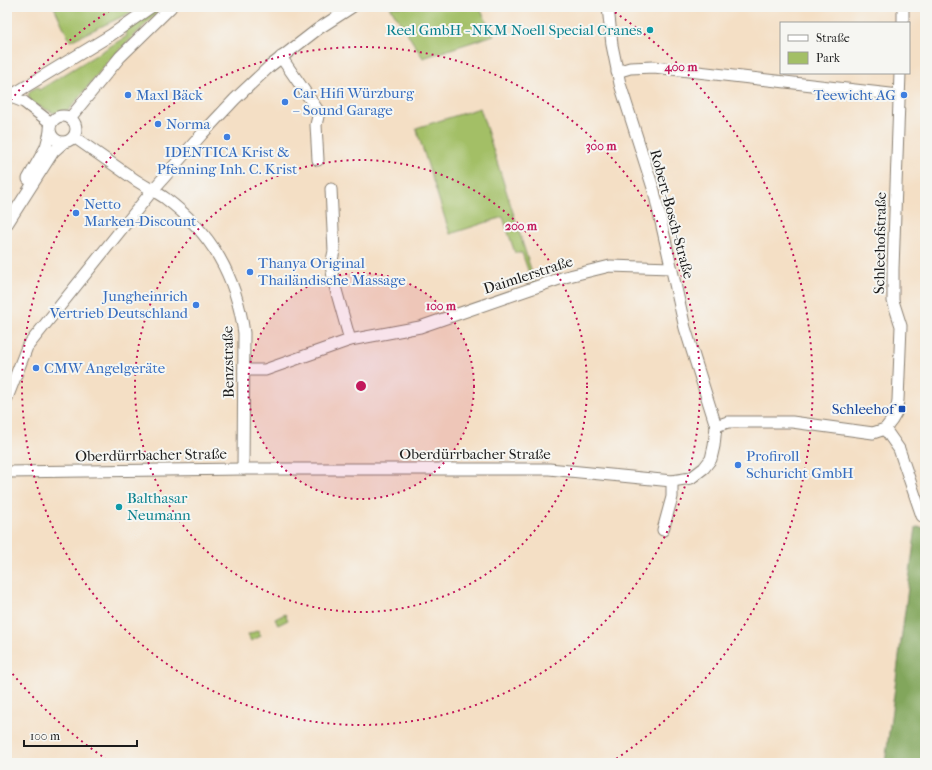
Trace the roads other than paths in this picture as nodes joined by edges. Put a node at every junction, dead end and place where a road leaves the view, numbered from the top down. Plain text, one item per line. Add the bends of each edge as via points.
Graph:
1 (152, 7) edge
2 (171, 7) edge
3 (352, 7) edge
4 (608, 7) edge
5 (903, 7) edge
6 (903, 22) edge
7 (281, 57) junction
8 (617, 72) junction
9 (900, 74) edge
10 (8, 94) edge
11 (899, 95) junction
12 (70, 118) junction
13 (51, 128) junction
14 (74, 137) junction
15 (63, 142) junction
16 (318, 160) dead end
17 (331, 189) dead end
18 (152, 191) junction
19 (7, 215) edge
20 (7, 224) edge
21 (671, 268) junction
22 (350, 340) junction
23 (244, 370) junction
24 (7, 398) edge
25 (716, 426) junction
26 (885, 429) junction
27 (243, 469) junction
28 (7, 472) edge
29 (672, 481) junction
30 (922, 516) dead end
31 (663, 530) dead end

1 - 10 street via 111,35
2 - 12 street via 120,57
3 - 7 street
4 - 8 street, Robert-Bosch-Straße
5 - 6 street
7 - 16 street via 319,112 316,126
7 - 18 street via 229,104
8 - 11 street via 630,68 654,67
8 - 21 street, Robert-Bosch-Straße via 654,191
9 - 11 street, Schleehofstraße
10 - 13 street via 24,102
11 - 26 street, Schleehofstraße via 893,301 901,326 896,413
12 - 13 street via 59,116
12 - 14 street via 76,125
13 - 15 street via 56,140
13 - 19 street via 46,147
14 - 15 street
14 - 18 street, Benzstraße
15 - 20 street via 53,152
17 - 22 street via 334,251 331,265
18 - 23 street, Benzstraße via 164,197 205,235 228,273 242,318
18 - 24 street via 27,347
21 - 22 street, Daimlerstraße via 610,266 565,277 420,327
21 - 25 street, Robert-Bosch-Straße via 686,328
22 - 23 street, Daimlerstraße via 265,370
23 - 27 street, Benzstraße
25 - 26 street via 728,422 792,422 852,432 873,433
25 - 29 street, Oberdürrbacher Straße via 711,459 704,468 691,478
26 - 30 street via 899,449
27 - 28 street, Oberdürrbacher Straße
27 - 29 street, Oberdürrbacher Straße via 549,469
29 - 31 street via 672,497

